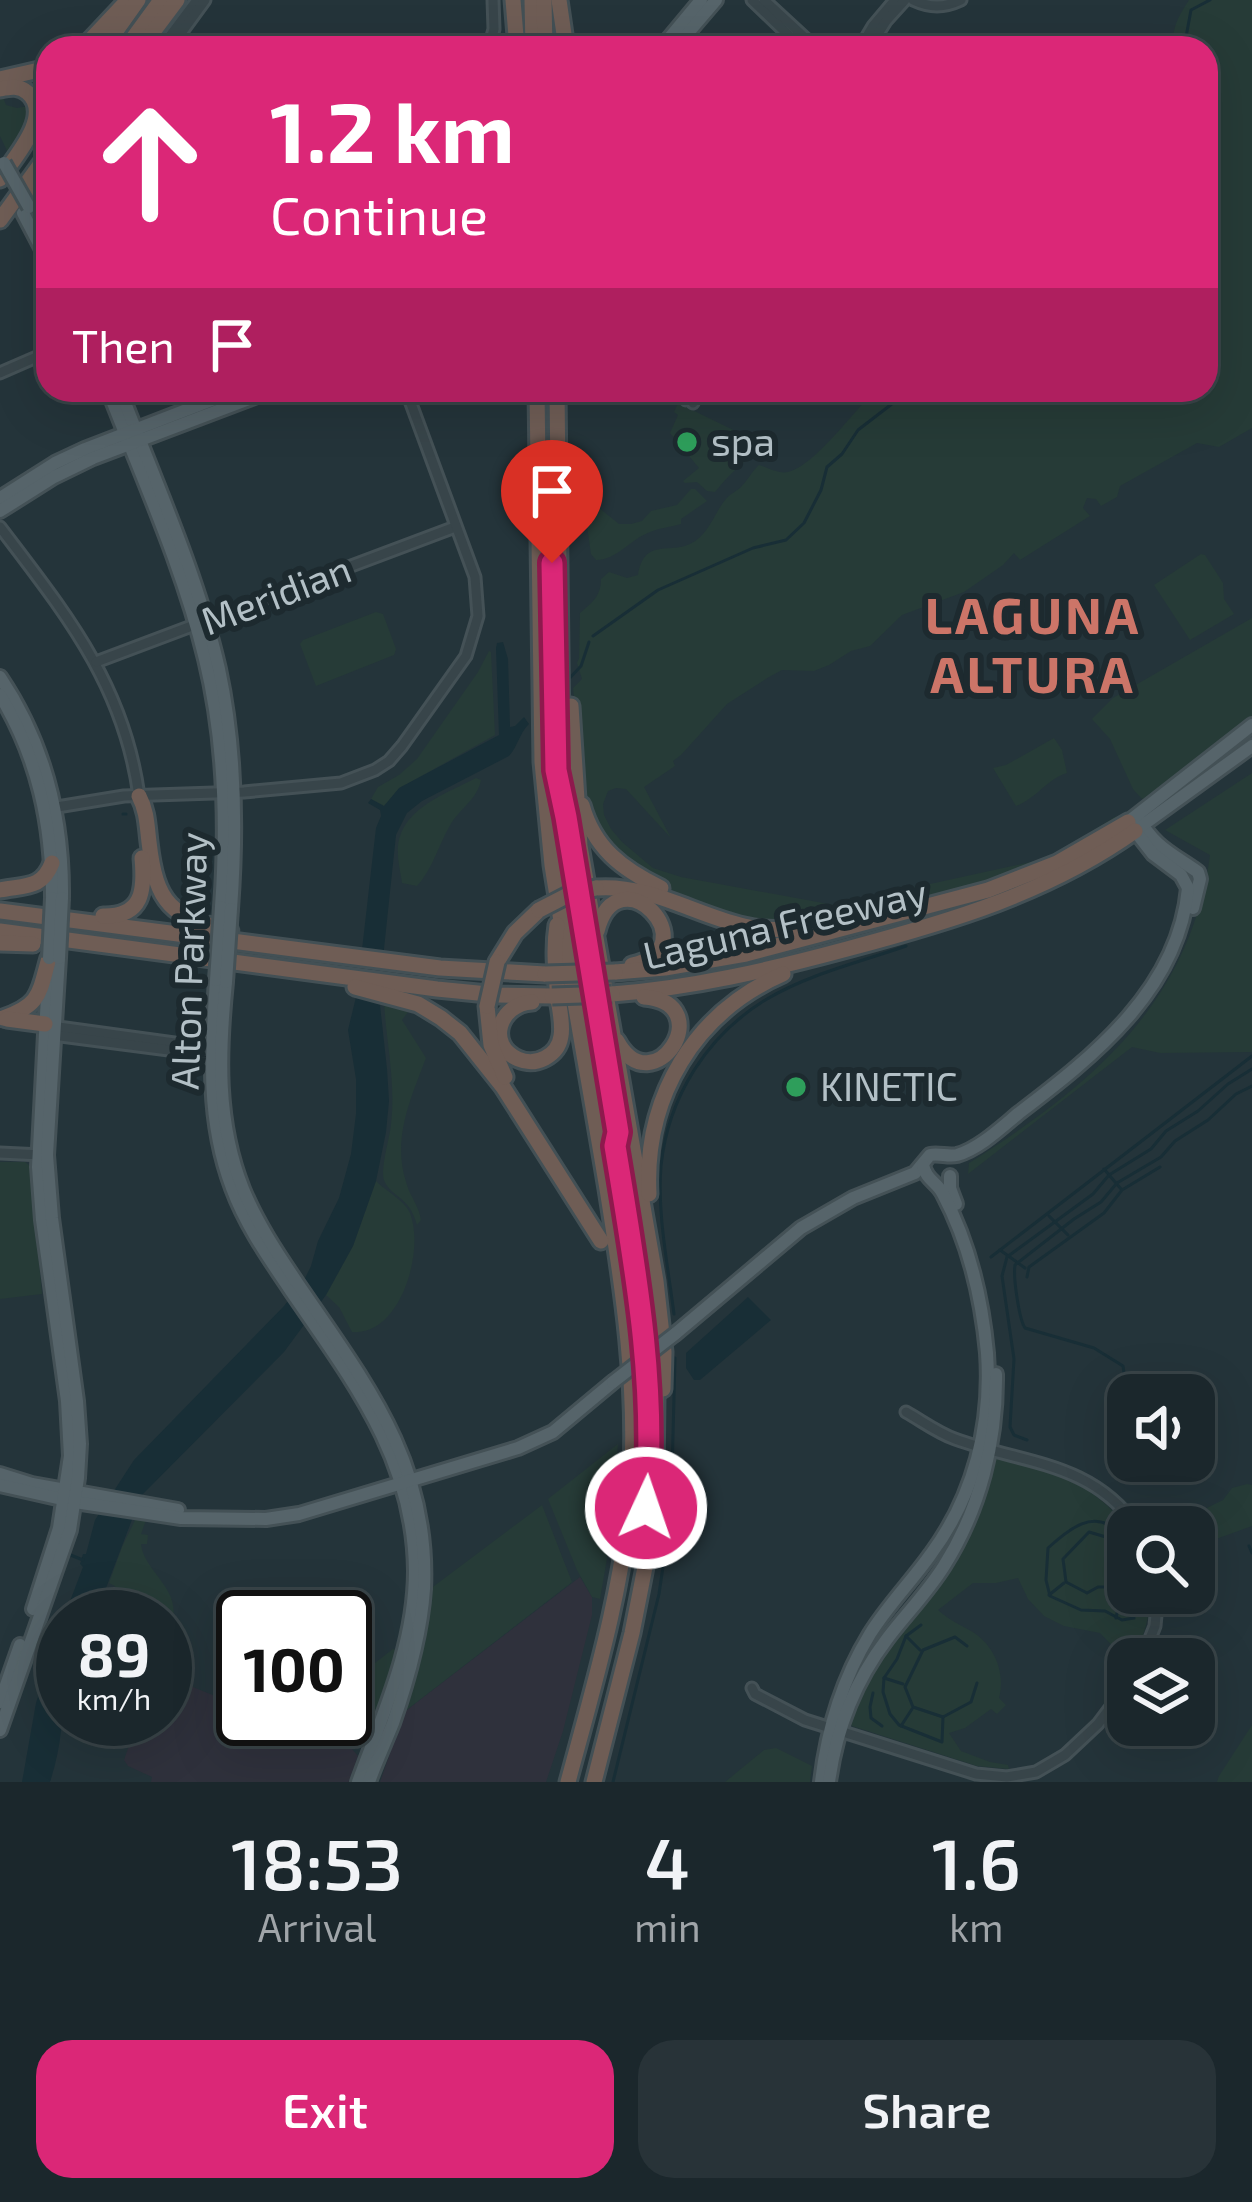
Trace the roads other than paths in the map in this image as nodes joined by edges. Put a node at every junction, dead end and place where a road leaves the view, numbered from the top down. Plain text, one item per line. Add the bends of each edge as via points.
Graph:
1 (128, 0) edge
2 (138, 0) edge
3 (161, 0) edge
4 (177, 0) edge
5 (201, 0) edge
6 (493, 0) edge
7 (513, 0) edge
8 (533, 0) edge
9 (551, 0) edge
10 (697, 0) edge
11 (716, 0) edge
12 (752, 0) edge
13 (764, 0) edge
14 (895, 0) edge
15 (909, 0) edge
16 (961, 0) edge
17 (94, 36) edge
18 (112, 36) edge
19 (135, 36) edge
20 (150, 36) edge
21 (171, 36) edge
22 (178, 36) edge
23 (492, 36) edge
24 (517, 36) edge
25 (533, 36) edge
26 (549, 36) edge
27 (562, 36) edge
28 (671, 36) edge
29 (685, 36) edge
30 (790, 36) edge
31 (803, 36) edge
32 (867, 36) edge
33 (877, 36) edge
34 (36, 71) edge
35 (0, 79) edge
36 (0, 89) edge
37 (36, 107) edge
38 (36, 114) edge
39 (36, 135) edge
40 (1, 168) edge
41 (36, 171) edge
42 (36, 189) edge
43 (0, 222) edge
44 (36, 224) edge
45 (36, 357) edge
46 (0, 373) edge
47 (113, 402) edge
48 (123, 402) edge
49 (211, 402) edge
50 (230, 402) edge
51 (410, 402) edge
52 (531, 402) edge
53 (537, 402) edge
54 (557, 402) edge
55 (557, 402) edge
56 (537, 417) junction
57 (132, 437) junction
58 (0, 498) edge
59 (0, 511) edge
60 (0, 527) edge
61 (455, 527) junction
62 (201, 623) junction
63 (96, 662) junction
64 (0, 677) edge
65 (558, 690) junction
66 (0, 694) edge
67 (1252, 725) edge
68 (572, 746) junction
69 (1252, 746) edge
70 (229, 792) junction
71 (1191, 792) junction
72 (139, 796) junction
73 (51, 808) junction
74 (1136, 823) junction
75 (52, 862) junction
76 (1182, 862) junction
77 (0, 890) edge
78 (57, 898) junction
79 (943, 902) junction
80 (0, 910) edge
81 (559, 910) junction
82 (26, 914) junction
83 (728, 922) junction
84 (0, 931) edge
85 (0, 944) edge
86 (865, 944) junction
87 (302, 949) junction
88 (162, 953) junction
89 (54, 958) junction
90 (611, 973) junction
91 (382, 987) junction
92 (619, 994) junction
93 (549, 997) junction
94 (1, 1021) edge
95 (50, 1030) junction
96 (612, 1032) junction
97 (583, 1050) junction
98 (216, 1052) junction
99 (1079, 1072) junction
100 (618, 1132) junction
101 (0, 1153) edge
102 (944, 1154) junction
103 (43, 1155) junction
104 (923, 1165) junction
105 (950, 1174) junction
106 (932, 1182) junction
107 (601, 1240) junction
108 (656, 1281) junction
109 (675, 1334) junction
110 (630, 1347) junction
111 (906, 1412) dead end
112 (657, 1442) junction
113 (985, 1447) junction
114 (0, 1474) edge
115 (406, 1479) junction
116 (0, 1484) edge
117 (71, 1496) junction
118 (1119, 1506) edge
119 (752, 1688) dead end
120 (0, 1702) edge
121 (1107, 1713) edge
122 (835, 1729) junction
123 (0, 1730) edge
124 (358, 1782) edge
125 (369, 1782) edge
126 (568, 1782) edge
127 (590, 1782) edge
128 (825, 1782) edge

1 - 17 highway
2 - 18 highway
3 - 19 highway
4 - 20 highway
5 - 21 street
5 - 22 street
6 - 23 street
7 - 24 highway
8 - 25 highway
9 - 26 highway
9 - 27 highway
10 - 28 main road
11 - 29 main road
12 - 30 street
13 - 31 street
14 - 32 street
15 - 16 street via 932,7
15 - 33 street
34 - 35 highway
36 - 37 highway via 24,90
38 - 40 highway via 28,138
39 - 40 highway
40 - 44 main road, bridge
41 - 43 highway
42 - 43 highway
45 - 46 street
47 - 57 main road, Alton Parkway
48 - 57 main road, Alton Parkway
49 - 57 main road
50 - 57 main road
51 - 61 street
52 - 56 highway
53 - 56 highway
54 - 65 highway
55 - 65 highway
56 - 65 highway
57 - 58 main road via 56,463
57 - 59 main road
57 - 62 main road, Alton Parkway
60 - 63 street
61 - 62 street, Meridian
61 - 70 street via 476,585 475,632 402,746 356,779
62 - 63 street, Meridian
62 - 70 main road, Alton Parkway via 227,717
63 - 72 street
64 - 73 main road via 34,738
65 - 68 highway
65 - 81 highway via 541,721
65 - 100 highway via 566,817
66 - 73 main road
67 - 74 main road
68 - 83 highway via 584,812 605,850 636,876
68 - 90 highway via 580,846
69 - 71 main road
70 - 72 street
70 - 98 main road, Alton Parkway, bridge
71 - 74 main road
71 - 76 main road via 1159,828
72 - 73 street
72 - 82 highway via 144,885 133,908 113,916
72 - 87 highway via 155,878 173,909 196,923
73 - 75 main road
73 - 78 main road via 61,847
74 - 76 main road
74 - 79 highway, Laguna Freeway via 1041,871
74 - 86 highway, Laguna Freeway via 1076,868 1017,897
74 - 99 main road via 1154,854 1186,881 1184,911 1147,991
75 - 77 highway via 38,883
75 - 78 main road
76 - 99 main road via 1200,879 1175,958 1136,1020
78 - 89 main road, bridge
79 - 83 highway via 792,929
79 - 90 highway, Laguna Freeway via 746,953
80 - 82 highway
81 - 93 highway via 560,1039 539,1061 514,1057 502,1042 503,1018 519,1003
81 - 97 highway
82 - 87 highway
83 - 107 highway, bridge via 639,890 596,888 539,910 497,962 487,1006 490,1045
84 - 88 highway
85 - 88 highway
86 - 92 highway, Laguna Freeway via 750,974
86 - 108 highway via 758,986 684,1054 650,1145
87 - 90 highway, Laguna Freeway, bridge via 488,973
88 - 91 highway, Laguna Freeway
89 - 94 highway via 38,997
89 - 95 main road
90 - 90 highway via 597,931 601,918 610,906 641,902 660,920 659,948
90 - 96 highway
91 - 93 highway, Laguna Freeway
91 - 107 highway via 466,1039
92 - 93 highway, Laguna Freeway, bridge
92 - 96 highway via 664,1002 679,1034 665,1056 643,1062 626,1054
94 - 95 highway
95 - 98 street
95 - 103 main road
96 - 108 highway
97 - 110 highway
97 - 126 highway via 632,1296 641,1437 626,1583
98 - 115 main road, Alton Parkway via 236,1170 262,1229 381,1408
99 - 102 main road via 977,1144
99 - 105 main road
100 - 112 highway via 650,1313
100 - 127 highway via 647,1360 648,1487 631,1609
101 - 103 street
102 - 104 main road
102 - 105 main road
103 - 117 main road via 79,1424
104 - 106 main road
104 - 109 main road via 817,1218
105 - 106 main road
105 - 113 main road via 991,1315 996,1389
106 - 109 main road via 884,1192 825,1222
106 - 113 main road via 942,1190 980,1302
107 - 110 highway
108 - 112 highway via 665,1368
109 - 115 main road, bridge via 553,1432
110 - 126 highway via 626,1532
111 - 113 street
112 - 127 highway via 641,1592
113 - 118 street via 1092,1484
113 - 122 main road via 974,1505 955,1547 874,1657
114 - 117 main road
115 - 117 main road via 266,1512 142,1508
115 - 124 main road, Alton Parkway via 411,1615
115 - 125 main road, Alton Parkway via 424,1550 421,1620
116 - 117 main road
117 - 120 main road
117 - 123 main road via 70,1530
119 - 122 street
121 - 122 street via 1070,1752 1019,1776 976,1774
122 - 128 main road

